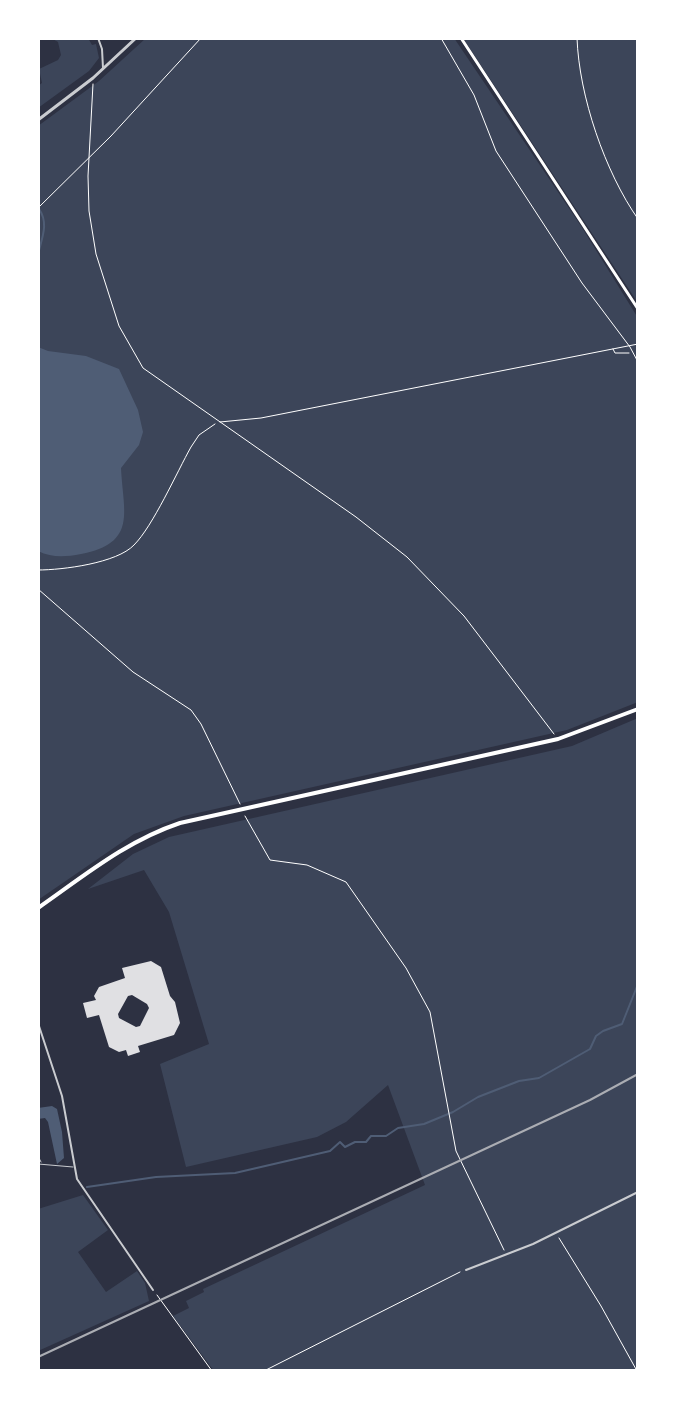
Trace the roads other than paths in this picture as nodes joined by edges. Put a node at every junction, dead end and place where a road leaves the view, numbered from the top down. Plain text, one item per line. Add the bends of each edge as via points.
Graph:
1 (98, 38) edge
2 (136, 38) edge
3 (461, 38) edge
4 (103, 69) junction
5 (38, 120) edge
6 (638, 309) edge
7 (638, 709) edge
8 (38, 908) edge
9 (38, 1023) edge
10 (38, 1156) edge
11 (38, 1164) edge
12 (42, 1164) junction
13 (73, 1167) junction
14 (638, 1192) edge
15 (466, 1270) road end
16 (153, 1290) road end

1 - 4 street
2 - 4 street
3 - 6 main road
4 - 5 street
7 - 8 main road via 558,739 180,823 139,839
9 - 13 street via 62,1096
10 - 12 lane
11 - 12 lane
12 - 13 lane
13 - 16 street via 82,1189
14 - 15 street

